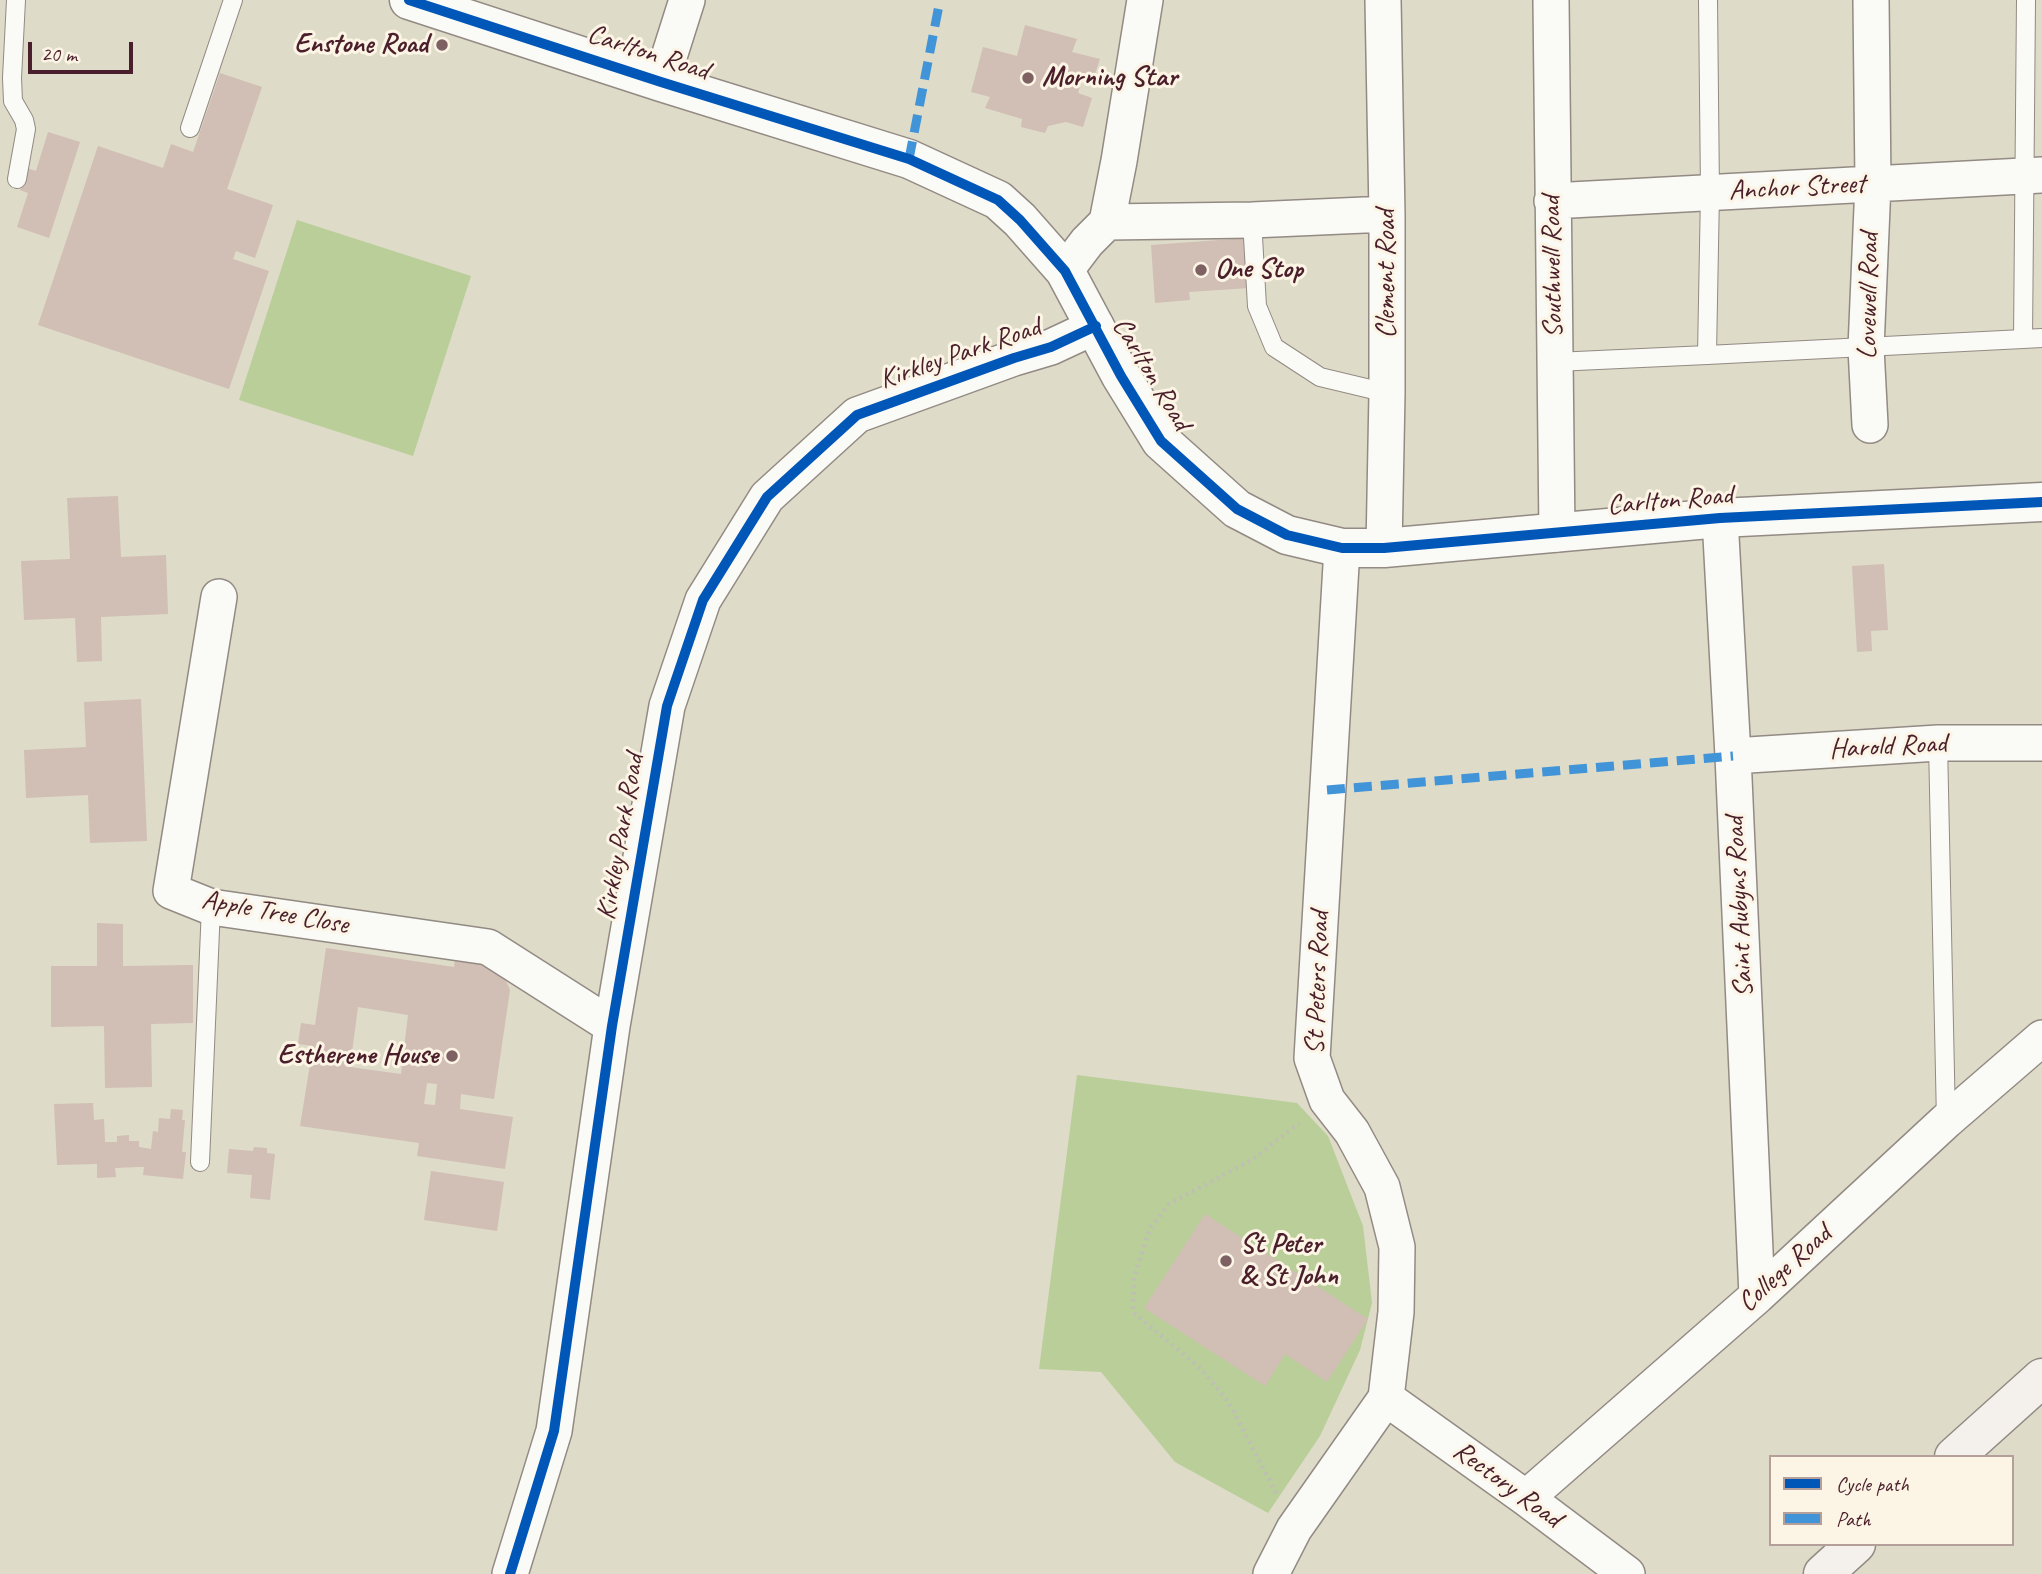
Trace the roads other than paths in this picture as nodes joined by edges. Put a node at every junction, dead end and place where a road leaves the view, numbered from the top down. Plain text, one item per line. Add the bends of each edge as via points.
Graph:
1 (16, 0) edge
2 (233, 0) edge
3 (409, 0) edge
4 (687, 0) edge
5 (1145, 0) edge
6 (1383, 0) edge
7 (1550, 0) edge
8 (1707, 0) edge
9 (1871, 0) edge
10 (2026, 0) edge
11 (661, 82) junction
12 (190, 128) dead end
13 (2033, 175) edge
14 (18, 179) dead end
15 (1873, 184) junction
16 (1710, 192) junction
17 (1552, 201) junction
18 (1387, 214) junction
19 (1251, 220) junction
20 (1107, 222) junction
21 (1065, 271) junction
22 (1096, 326) junction
23 (2042, 338) edge
24 (2023, 339) junction
25 (1866, 348) junction
26 (1707, 355) junction
27 (1555, 362) junction
28 (1387, 393) junction
29 (1870, 425) dead end
30 (2042, 502) edge
31 (1720, 518) junction
32 (1557, 534) junction
33 (1342, 548) junction
34 (1384, 548) junction
35 (219, 597) dead end
36 (1938, 743) junction
37 (2042, 743) edge
38 (1733, 756) junction
39 (211, 907) junction
40 (612, 1026) junction
41 (2042, 1038) edge
42 (1946, 1121) junction
43 (200, 1162) dead end
44 (1757, 1296) junction
45 (2042, 1378) edge
46 (1386, 1398) junction
47 (1956, 1455) edge
48 (1526, 1498) junction
49 (1854, 1546) edge
50 (510, 1574) edge
51 (1271, 1574) edge
52 (1627, 1574) edge
53 (1823, 1574) edge

1 - 14 lane via 13,101 26,129
2 - 12 lane
3 - 11 street, Carlton Road
4 - 11 street
5 - 20 street
6 - 18 street, Clement Road
7 - 17 street, Southwell Road
8 - 16 lane
9 - 15 street, Lovewell Road
10 - 13 lane
11 - 21 street, Carlton Road via 909,159 998,200
13 - 15 street, Anchor Street
13 - 24 lane
15 - 16 street, Anchor Street
15 - 25 street, Lovewell Road
16 - 17 street, Anchor Street
16 - 26 lane
17 - 27 street, Southwell Road
18 - 19 street
18 - 28 street, Clement Road
19 - 20 street
19 - 28 lane via 1257,306 1274,347 1320,377
20 - 21 street
21 - 22 street, Carlton Road
22 - 33 street, Carlton Road via 1161,442 1237,509 1287,535
22 - 40 street, Kirkley Park Road via 1051,347 857,415 767,497 703,600 667,706
23 - 24 lane
24 - 25 lane
25 - 26 lane
25 - 29 street, Lovewell Road
26 - 27 lane
27 - 32 street, Southwell Road
28 - 34 street, Clement Road
30 - 31 street, Carlton Road
31 - 32 street, Carlton Road
31 - 38 street, Saint Aubyns Road
32 - 34 street, Carlton Road
33 - 34 street, Carlton Road
33 - 46 street, St Peters Road via 1312,1058 1327,1100 1352,1132 1382,1186 1397,1247 1396,1312
35 - 39 street, Apple Tree Close via 171,891
36 - 37 street, Harold Road
36 - 38 street, Harold Road
36 - 42 lane
38 - 44 street, Saint Aubyns Road
39 - 40 street, Apple Tree Close via 488,947
39 - 43 lane
40 - 50 street, Kirkley Park Road via 554,1431
41 - 42 street, College Road
42 - 44 street, College Road
44 - 48 street, College Road
45 - 47 main road
46 - 48 street, Rectory Road
46 - 51 street, St Peters Road via 1294,1529
48 - 52 street, Rectory Road
49 - 53 main road

